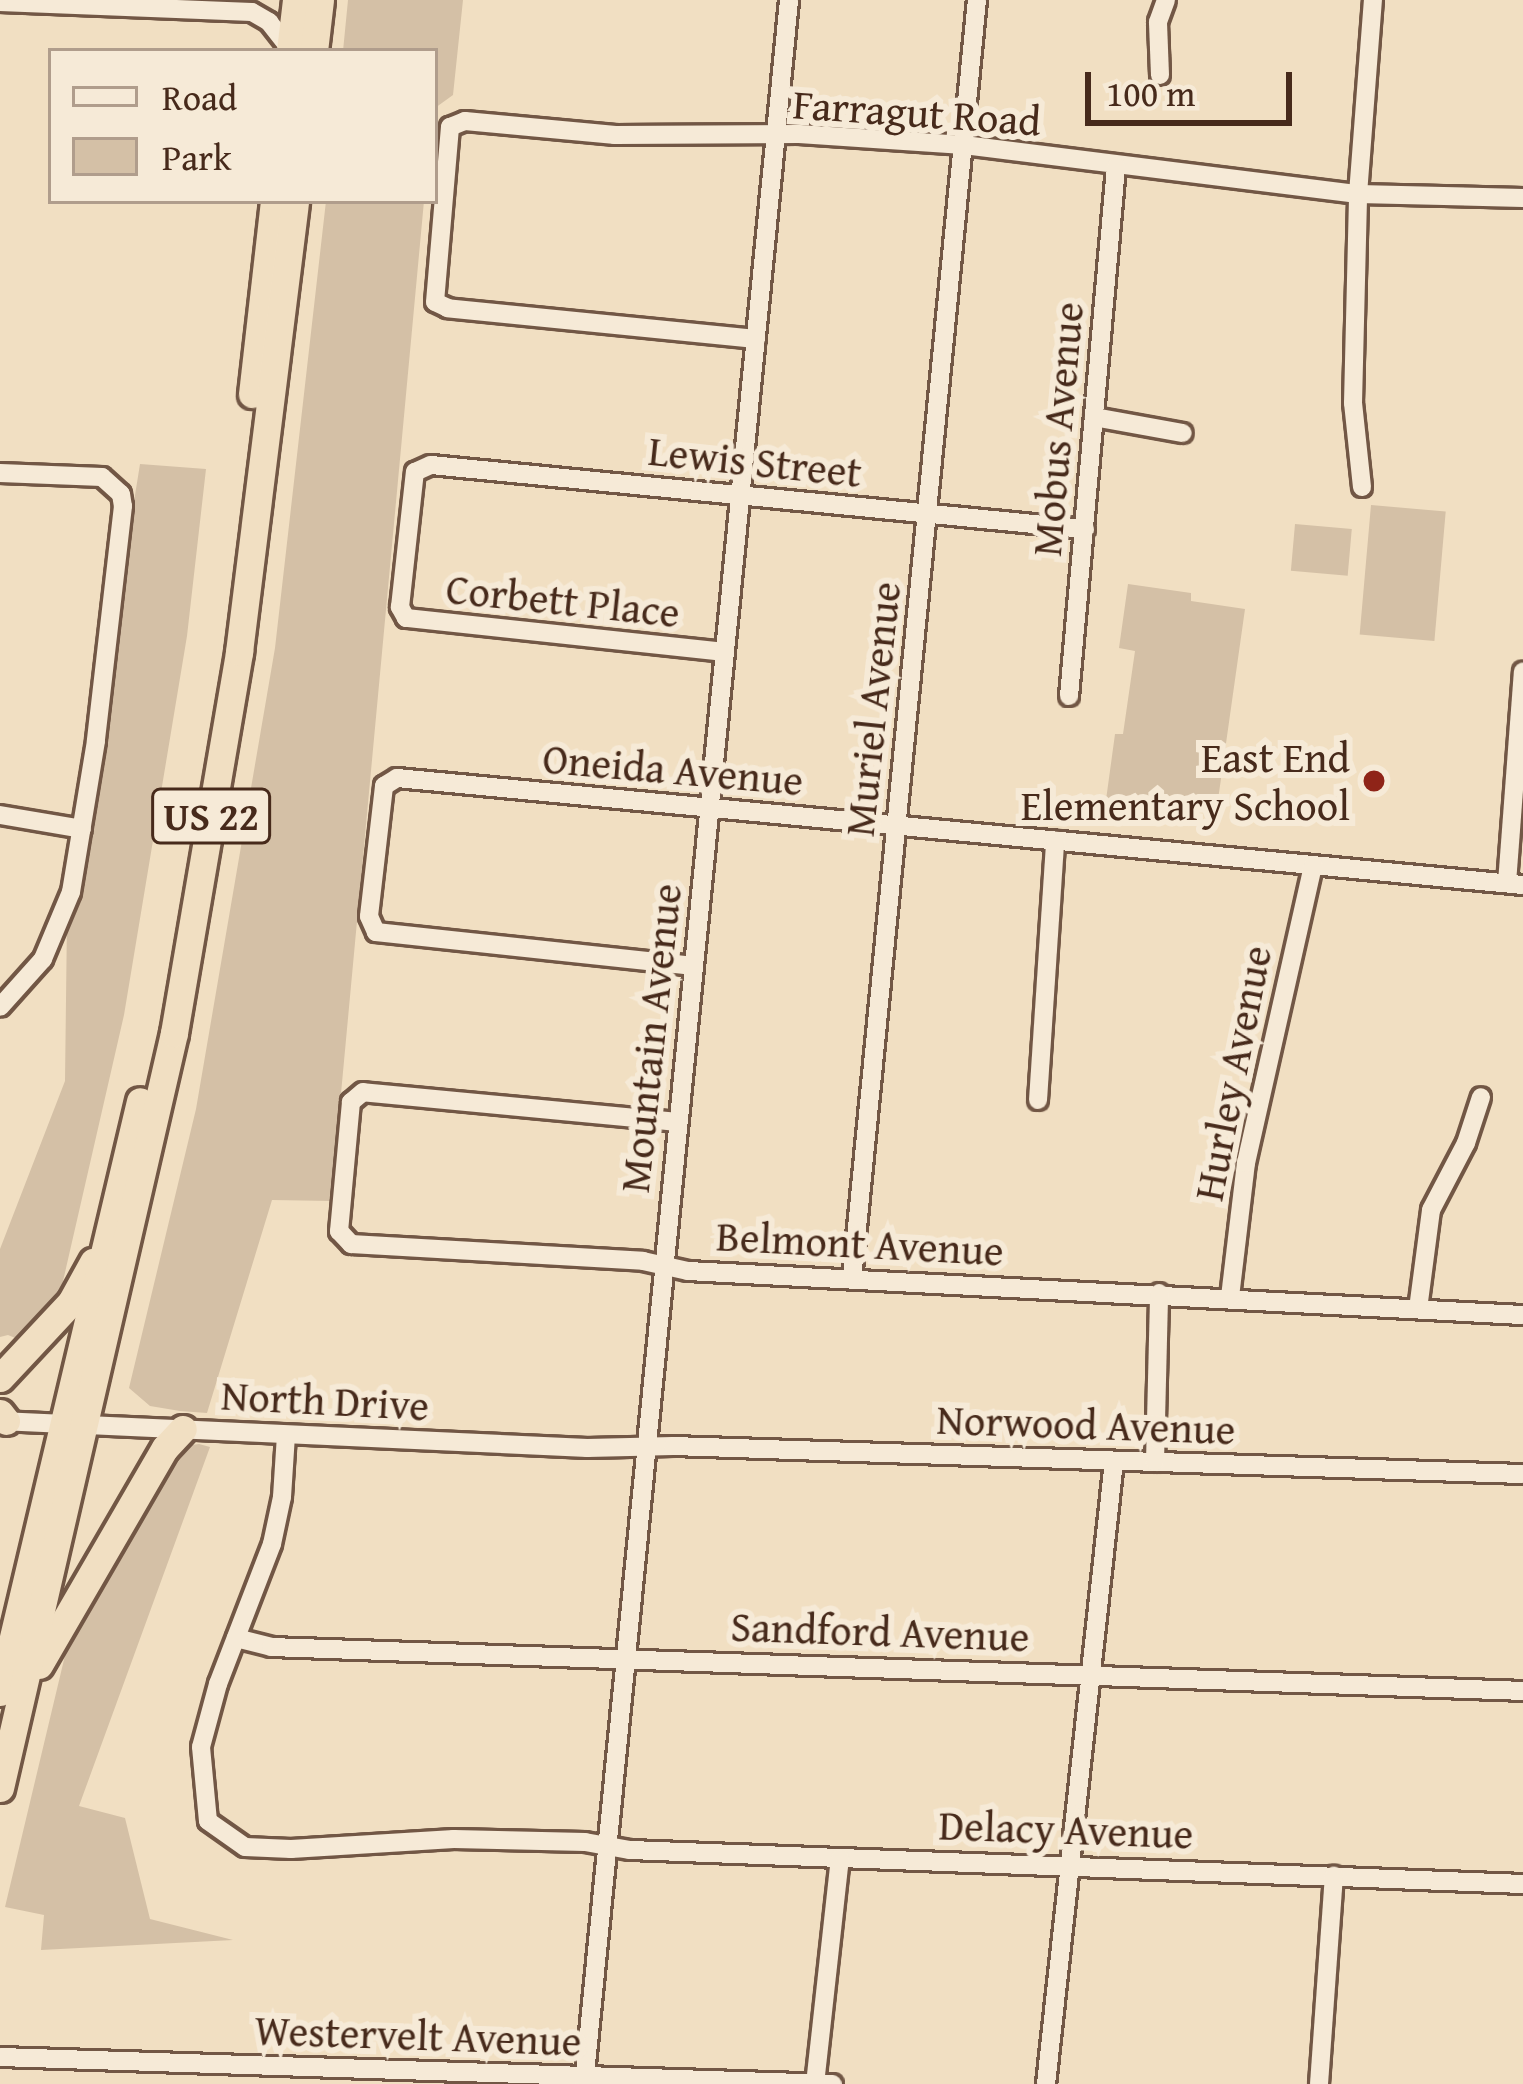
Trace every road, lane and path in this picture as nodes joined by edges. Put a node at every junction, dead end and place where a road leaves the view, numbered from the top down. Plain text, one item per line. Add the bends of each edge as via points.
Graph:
1 (296, 0) edge
2 (320, 0) edge
3 (789, 0) edge
4 (977, 0) edge
5 (1166, 0) edge
6 (1373, 0) edge
7 (0, 2) edge
8 (141, 4) edge
9 (296, 48) edge
10 (298, 48) edge
11 (299, 48) edge
12 (1160, 74) dead end
13 (776, 136) junction
14 (964, 146) junction
15 (1116, 167) junction
16 (1358, 194) junction
17 (1523, 198) edge
18 (274, 204) edge
19 (295, 204) edge
20 (756, 339) junction
21 (1094, 417) junction
22 (1183, 433) dead end
23 (419, 467) joint
24 (0, 473) edge
25 (1362, 487) dead end
26 (740, 495) junction
27 (928, 514) junction
28 (1085, 530) junction
29 (724, 652) junction
30 (1523, 672) edge
31 (1069, 696) dead end
32 (709, 808) junction
33 (0, 815) edge
34 (896, 826) junction
35 (82, 829) junction
36 (1055, 842) junction
37 (1312, 865) junction
38 (1515, 884) edge
39 (694, 966) junction
40 (0, 1007) edge
41 (1481, 1097) dead end
42 (1038, 1100) dead end
43 (678, 1122) junction
44 (114, 1221) junction
45 (664, 1265) junction
46 (852, 1280) junction
47 (1160, 1293) junction
48 (1230, 1297) junction
49 (1418, 1309) junction
50 (1523, 1315) edge
51 (1, 1376) edge
52 (2, 1418) edge
53 (77, 1423) junction
54 (183, 1429) junction
55 (286, 1435) junction
56 (646, 1448) junction
57 (1114, 1461) junction
58 (1155, 1462) junction
59 (1523, 1474) edge
60 (236, 1638) junction
61 (626, 1658) junction
62 (1089, 1675) junction
63 (1523, 1690) edge
64 (13, 1691) edge
65 (0, 1788) edge
66 (607, 1846) junction
67 (841, 1858) junction
68 (1066, 1864) junction
69 (1334, 1876) junction
70 (1523, 1884) edge
71 (0, 2057) edge
72 (584, 2080) edge
73 (815, 2084) edge
74 (833, 2084) edge
75 (1046, 2084) edge
76 (1319, 2084) edge

1 - 10 highway
2 - 11 highway
3 - 13 street, Mountain Avenue
4 - 14 street, Muriel Avenue
5 - 12 street via 1158,22
6 - 16 street
7 - 8 street
8 - 9 street via 252,12
13 - 14 street, Farragut Road
13 - 20 street, Mountain Avenue
13 - 20 street, Farragut Road via 450,127 435,302
14 - 15 street, Farragut Road
14 - 27 street, Muriel Avenue
15 - 16 street, Farragut Road
15 - 21 street, Mobus Avenue
16 - 17 street, Farragut Road
16 - 25 street via 1353,403
18 - 44 highway, US 22 via 208,733 167,979
19 - 53 highway, US 22 via 239,652 174,1033
20 - 26 street, Mountain Avenue
21 - 22 street
21 - 28 street, Mobus Avenue
23 - 26 street, Lewis Street
23 - 29 street, Corbett Place via 400,607 406,618
24 - 35 street via 91,475 121,494
26 - 27 street, Lewis Street
26 - 29 street, Mountain Avenue
27 - 28 street, Lewis Street
27 - 34 street, Muriel Avenue
28 - 31 street, Mobus Avenue
29 - 32 street, Mountain Avenue
30 - 38 street
32 - 34 street, Oneida Avenue
32 - 39 street, Mountain Avenue
32 - 39 street, Oneida Avenue via 390,780 381,796 369,916 376,932
33 - 35 street
34 - 36 street, Oneida Avenue
34 - 46 street, Muriel Avenue
35 - 40 street via 55,937
36 - 37 street, Oneida Avenue
36 - 42 street
37 - 38 street, Oneida Avenue
37 - 48 street, Hurley Avenue via 1246,1162
39 - 43 street, Mountain Avenue
41 - 49 street via 1431,1210
43 - 45 street, Mountain Avenue
43 - 45 street, Belmont Avenue via 355,1095 337,1222 351,1244
44 - 51 highway via 70,1302
44 - 53 highway, US 22
45 - 46 street, Belmont Avenue
45 - 56 street, Mountain Avenue
46 - 47 street, Belmont Avenue
47 - 48 street, Belmont Avenue
47 - 58 street
48 - 49 street, Belmont Avenue
49 - 50 street, Belmont Avenue
52 - 53 street, North Drive
53 - 54 street, North Drive
53 - 64 highway, US 22
54 - 55 street, North Drive
54 - 64 highway
55 - 56 street, North Drive
55 - 60 street via 278,1519
56 - 57 street, Norwood Avenue
56 - 61 street, Mountain Avenue
57 - 58 street, Norwood Avenue
57 - 62 street
58 - 59 street, Norwood Avenue
60 - 61 street, Sandford Avenue via 271,1647
60 - 66 street, Delacy Avenue via 208,1714 199,1769 208,1821 223,1836 279,1849 454,1839
61 - 62 street, Sandford Avenue
61 - 66 street, Mountain Avenue
62 - 63 street, Sandford Avenue
62 - 68 street
64 - 65 highway, US 22
66 - 67 street, Delacy Avenue
66 - 72 street, Mountain Avenue
67 - 68 street, Delacy Avenue
67 - 73 street
68 - 69 street, Delacy Avenue
68 - 75 street
69 - 70 street, Delacy Avenue
69 - 76 street
71 - 72 street, Westervelt Avenue
72 - 73 street, Westervelt Avenue
73 - 74 street, Westervelt Avenue

